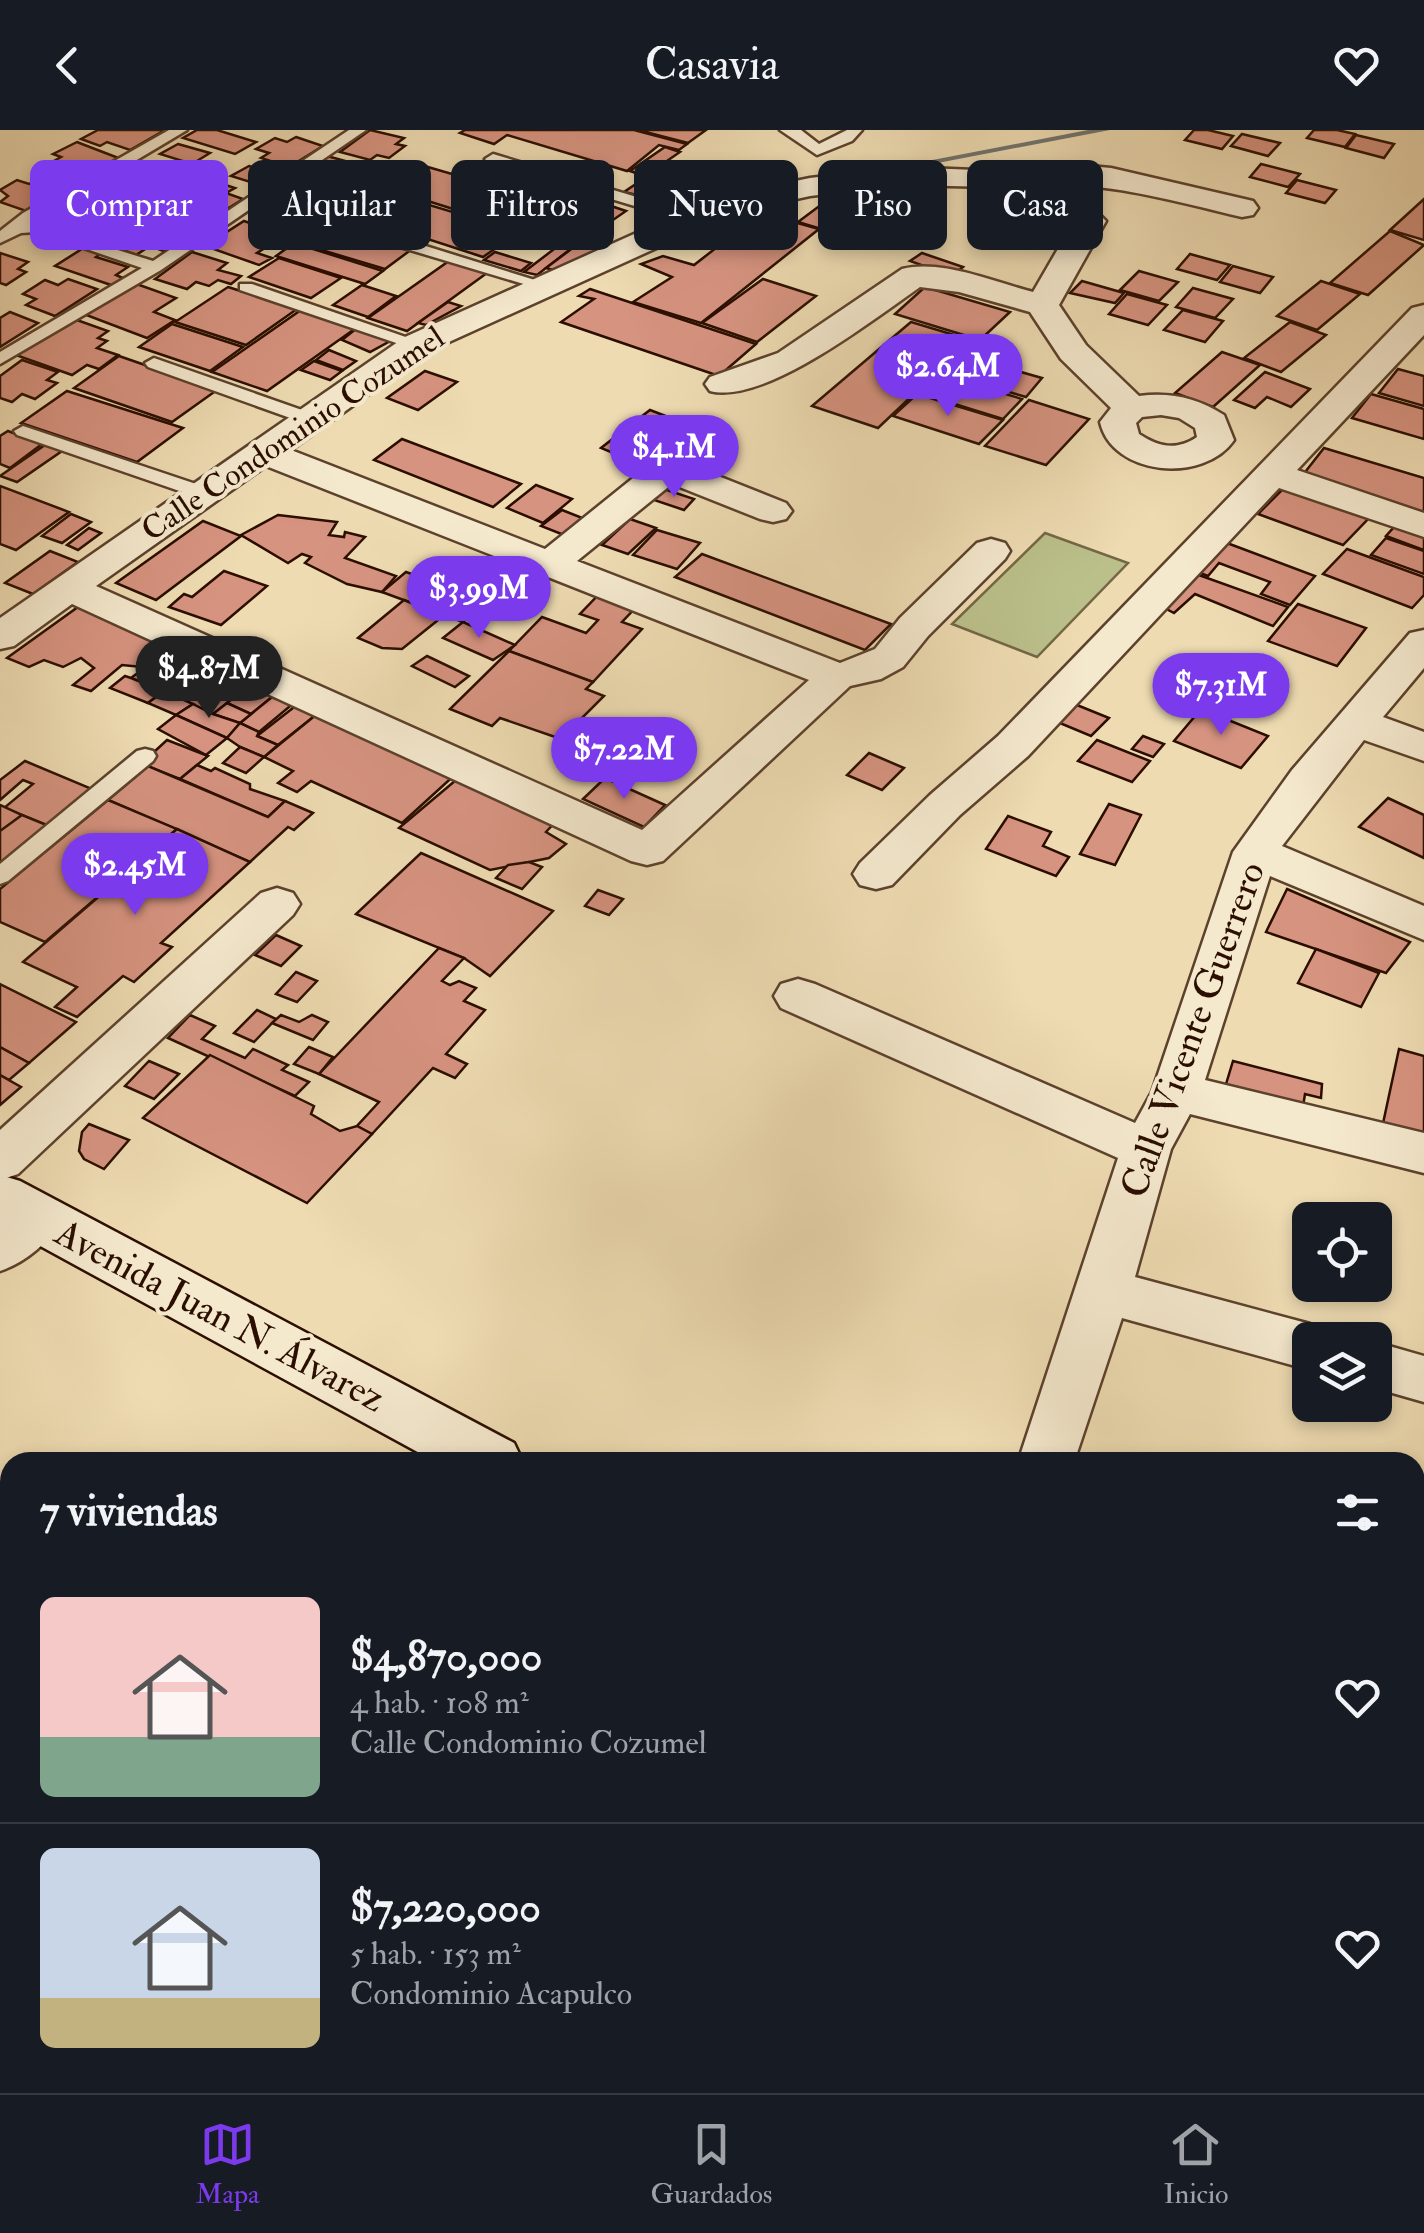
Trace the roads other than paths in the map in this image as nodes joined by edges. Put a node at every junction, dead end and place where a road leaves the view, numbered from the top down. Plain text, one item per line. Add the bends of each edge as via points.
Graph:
1 (180, 130) edge
2 (359, 130) edge
3 (788, 130) edge
4 (856, 130) edge
5 (817, 150) junction
6 (493, 159) dead end
7 (795, 160) edge
8 (850, 160) edge
9 (1103, 176) edge
10 (634, 202) edge
11 (1242, 208) dead end
12 (16, 228) junction
13 (0, 238) edge
14 (634, 246) edge
15 (427, 250) edge
16 (1074, 250) edge
17 (155, 266) junction
18 (544, 285) junction
19 (246, 287) dead end
20 (1042, 306) junction
21 (1422, 321) edge
22 (417, 344) junction
23 (0, 358) edge
24 (154, 364) dead end
25 (722, 384) dead end
26 (1131, 407) dead end
27 (313, 420) junction
28 (22, 431) dead end
29 (702, 441) dead end
30 (265, 453) junction
31 (669, 470) junction
32 (1271, 472) junction
33 (201, 492) junction
34 (773, 511) dead end
35 (1424, 526) edge
36 (991, 551) dead end
37 (551, 563) junction
38 (69, 588) junction
39 (0, 638) edge
40 (1424, 642) edge
41 (837, 676) junction
42 (1360, 722) junction
43 (1424, 747) edge
44 (145, 756) dead end
45 (1255, 852) junction
46 (876, 874) dead end
47 (0, 876) edge
48 (277, 904) dead end
49 (1424, 924) edge
50 (798, 996) dead end
51 (1178, 1092) junction
52 (1146, 1149) junction
53 (1424, 1154) edge
54 (0, 1160) edge
55 (12, 1222) edge
56 (1104, 1291) junction
57 (1292, 1343) edge
58 (1392, 1370) edge
59 (1424, 1379) edge
60 (472, 1452) edge
61 (1049, 1452) edge

1 - 12 lane
2 - 17 lane
3 - 5 lane
4 - 5 lane
5 - 7 street
5 - 8 street
6 - 10 lane
9 - 11 street, Calle Condominio Cozumel
12 - 13 lane
12 - 17 lane via 38,227
14 - 18 street, Calle Condominio Cozumel
15 - 18 lane
16 - 20 street
17 - 23 lane
18 - 22 street, Calle Condominio Cozumel
19 - 22 lane
20 - 25 street via 914,276 790,360
20 - 26 street via 1073,352
21 - 32 street
22 - 27 street, Calle Condominio Cozumel
24 - 27 lane
27 - 30 street, Calle Condominio Cozumel
28 - 33 lane
29 - 31 street
30 - 33 street, Calle Condominio Cozumel
30 - 37 street
31 - 34 street
31 - 37 street
32 - 35 street
32 - 46 street via 1013,746
33 - 38 street, Calle Condominio Cozumel
36 - 41 street via 889,658
37 - 41 street
38 - 39 street, Calle Condominio Cozumel
38 - 41 street via 647,850
40 - 42 street, Calle Vicente Guerrero
42 - 43 street
42 - 45 street, Calle Vicente Guerrero
44 - 47 lane
45 - 49 street
45 - 51 street, Calle Vicente Guerrero
48 - 54 street
50 - 52 street
51 - 52 street, Calle Vicente Guerrero
51 - 53 street
52 - 56 street, Calle Vicente Guerrero
55 - 60 main road, Avenida Juan N. Álvarez
56 - 57 street
56 - 61 street, Calle Vicente Guerrero
58 - 59 street

